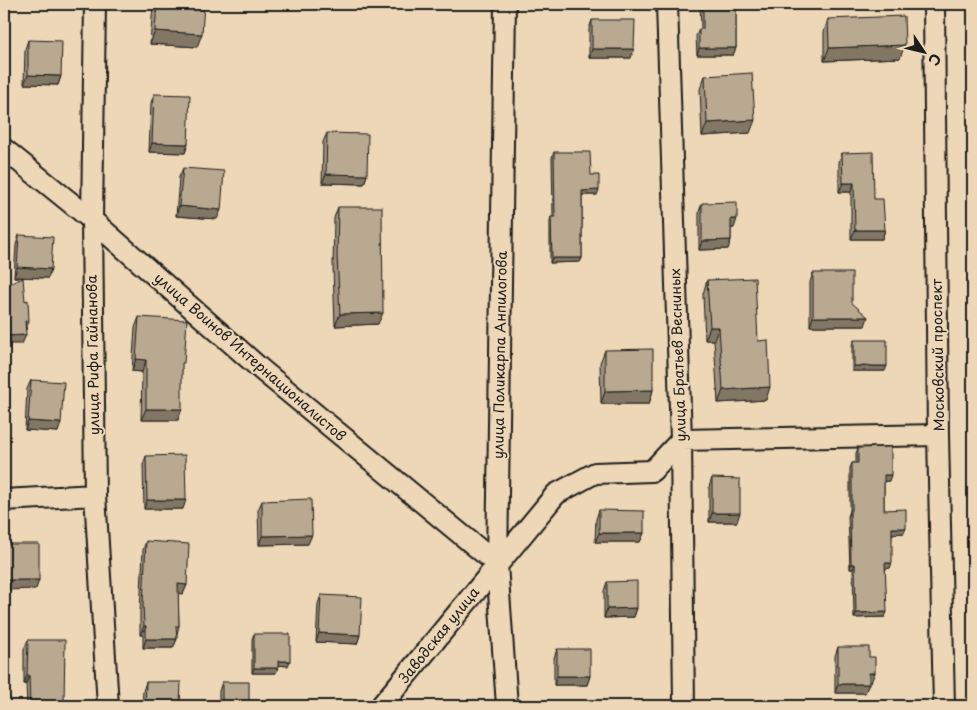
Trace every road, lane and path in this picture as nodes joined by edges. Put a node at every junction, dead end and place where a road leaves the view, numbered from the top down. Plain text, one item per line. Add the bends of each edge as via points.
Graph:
1 (95, 4) edge
2 (505, 4) edge
3 (667, 4) edge
4 (934, 4) edge
5 (4, 149) edge
6 (92, 220) junction
7 (938, 435) junction
8 (681, 440) junction
9 (94, 495) junction
10 (4, 500) edge
11 (497, 564) junction
12 (388, 703) edge
13 (108, 706) edge
14 (507, 706) edge
15 (684, 706) edge
16 (944, 706) edge

1 - 6 street, улица Рифа Гайнанова
2 - 11 street, улица Поликарпа Анпилогова
3 - 8 street, улица Братьев Весниных
4 - 7 street, Московский проспект
5 - 6 street, улица Воинов Интернационалистов
6 - 9 street, улица Рифа Гайнанова
6 - 11 street, улица Воинов Интернационалистов via 263,371
7 - 8 street
7 - 16 street, Московский проспект
8 - 11 street, Заводская улица via 652,471 595,473 556,494
8 - 15 street, улица Братьев Весниных
9 - 10 street
9 - 13 street, улица Рифа Гайнанова
11 - 12 street, Заводская улица
11 - 14 street, улица Поликарпа Анпилогова

